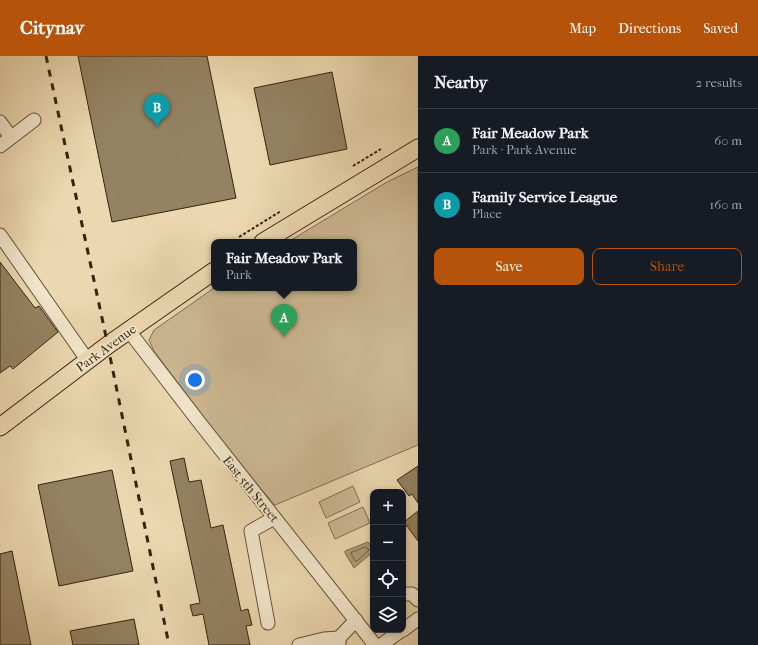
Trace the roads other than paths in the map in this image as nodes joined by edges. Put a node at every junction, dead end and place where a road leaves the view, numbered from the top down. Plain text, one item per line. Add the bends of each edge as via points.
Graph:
1 (34, 120) dead end
2 (0, 122) edge
3 (11, 138) junction
4 (0, 146) edge
5 (418, 148) edge
6 (0, 235) edge
7 (268, 239) edge
8 (211, 273) edge
9 (129, 331) junction
10 (88, 360) junction
11 (0, 427) edge
12 (274, 518) junction
13 (406, 594) edge
14 (418, 600) edge
15 (418, 619) edge
16 (356, 620) junction
17 (268, 623) dead end
18 (406, 628) edge
19 (399, 633) edge
20 (339, 642) edge
21 (299, 645) edge
22 (375, 645) edge
23 (381, 645) edge

1 - 3 street
2 - 3 street
3 - 4 street
5 - 7 main road
6 - 10 street
8 - 9 main road, Park Avenue
9 - 10 main road, Park Avenue
9 - 12 street, East 5th Street
10 - 11 main road, Park Avenue
12 - 16 street, East 5th Street
12 - 17 street via 251,531
13 - 14 street via 412,594
15 - 18 street
16 - 20 street
16 - 22 street, East 5th Street
19 - 23 street
20 - 21 street via 324,639

